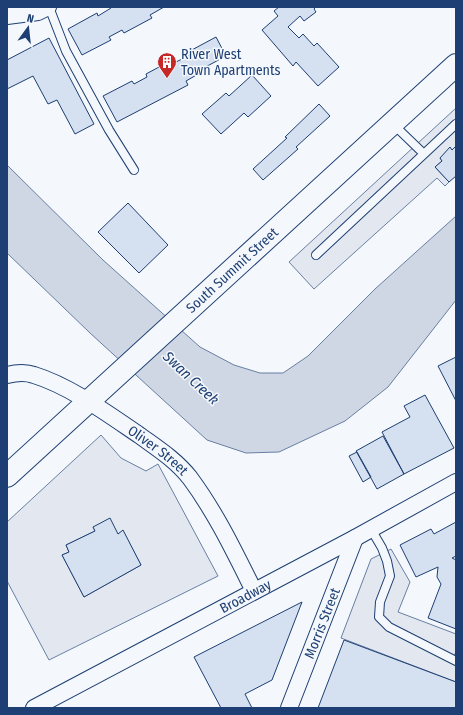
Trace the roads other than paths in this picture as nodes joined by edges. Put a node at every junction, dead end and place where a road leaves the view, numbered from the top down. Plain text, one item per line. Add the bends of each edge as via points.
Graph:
1 (7, 7) edge
2 (45, 9) edge
3 (7, 16) edge
4 (456, 65) edge
5 (392, 123) junction
6 (456, 124) edge
7 (424, 154) junction
8 (134, 170) dead end
9 (316, 255) dead end
10 (7, 375) edge
11 (89, 401) junction
12 (7, 476) edge
13 (456, 482) edge
14 (371, 529) junction
15 (355, 538) junction
16 (254, 592) junction
17 (456, 661) edge
18 (34, 708) edge
19 (289, 708) edge

1 - 2 street
2 - 3 street
2 - 8 lane via 109,130
4 - 5 main road, South Summit Street
5 - 7 lane
5 - 11 main road, South Summit Street
6 - 7 lane
7 - 9 lane
10 - 11 street, Oliver Street via 33,374
11 - 12 main road, South Summit Street
11 - 16 street, Oliver Street via 161,450 189,477 227,537
13 - 14 street, Broadway
14 - 15 street, Broadway
14 - 17 lane via 382,548 390,576 380,602 379,618 389,627
15 - 16 street, Broadway
15 - 19 street, Morris Street
16 - 18 street, Broadway

